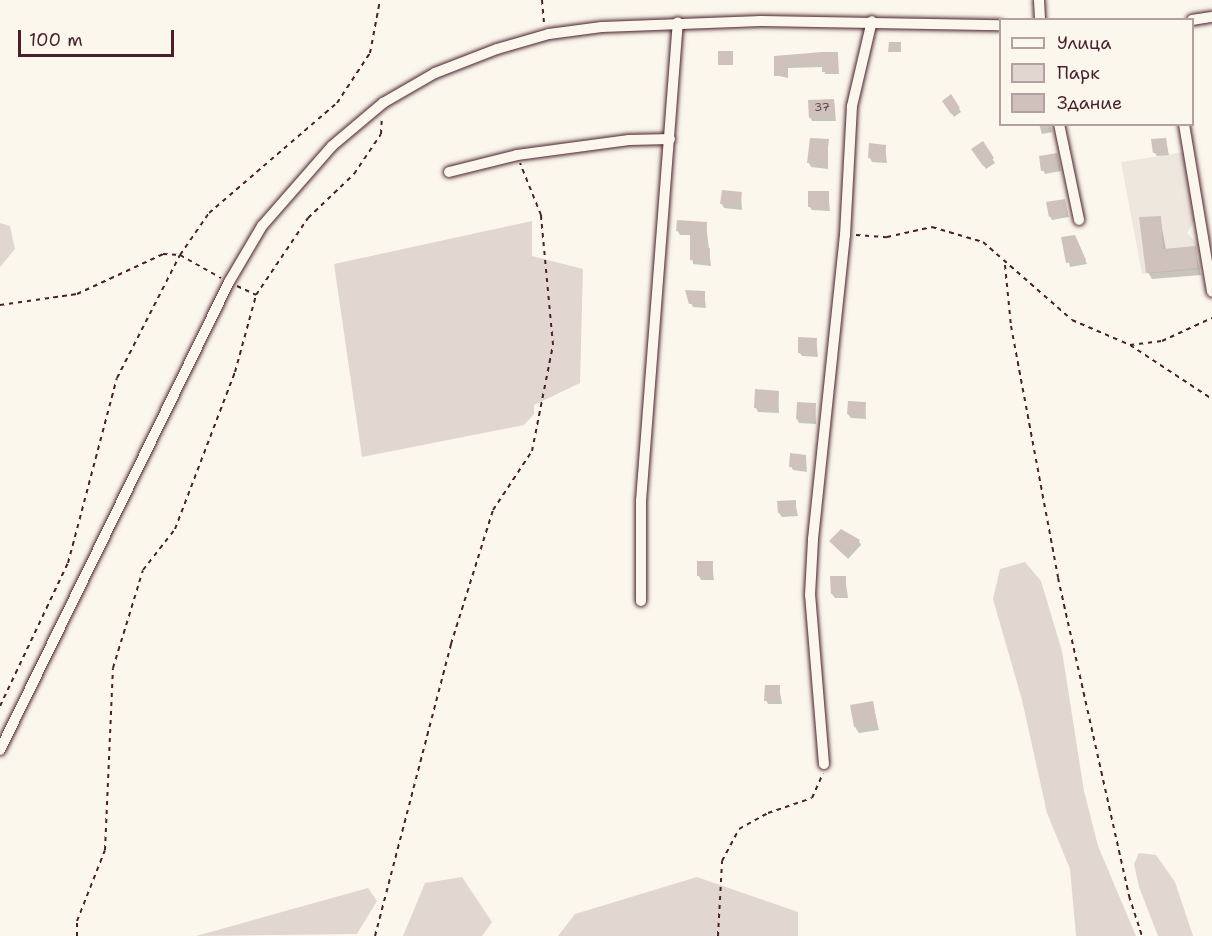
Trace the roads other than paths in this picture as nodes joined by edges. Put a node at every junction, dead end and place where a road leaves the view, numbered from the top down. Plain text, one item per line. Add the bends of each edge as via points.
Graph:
1 (1039, 0) edge
2 (1212, 17) edge
3 (1041, 18) edge
4 (1194, 20) edge
5 (872, 21) junction
6 (678, 22) junction
7 (999, 25) edge
8 (1059, 126) edge
9 (1184, 126) edge
10 (670, 140) junction
11 (449, 172) dead end
12 (1079, 220) dead end
13 (1212, 292) edge
14 (642, 601) dead end
15 (0, 750) edge
16 (824, 764) road end

1 - 3 street
2 - 4 street
5 - 6 street
5 - 7 street
5 - 16 street via 852,106 845,235 810,595
6 - 10 street
6 - 15 street via 549,34 435,73 383,103 294,186 262,226 229,282
8 - 12 street
9 - 13 street
10 - 11 street via 629,140 517,155
10 - 14 street via 641,501

